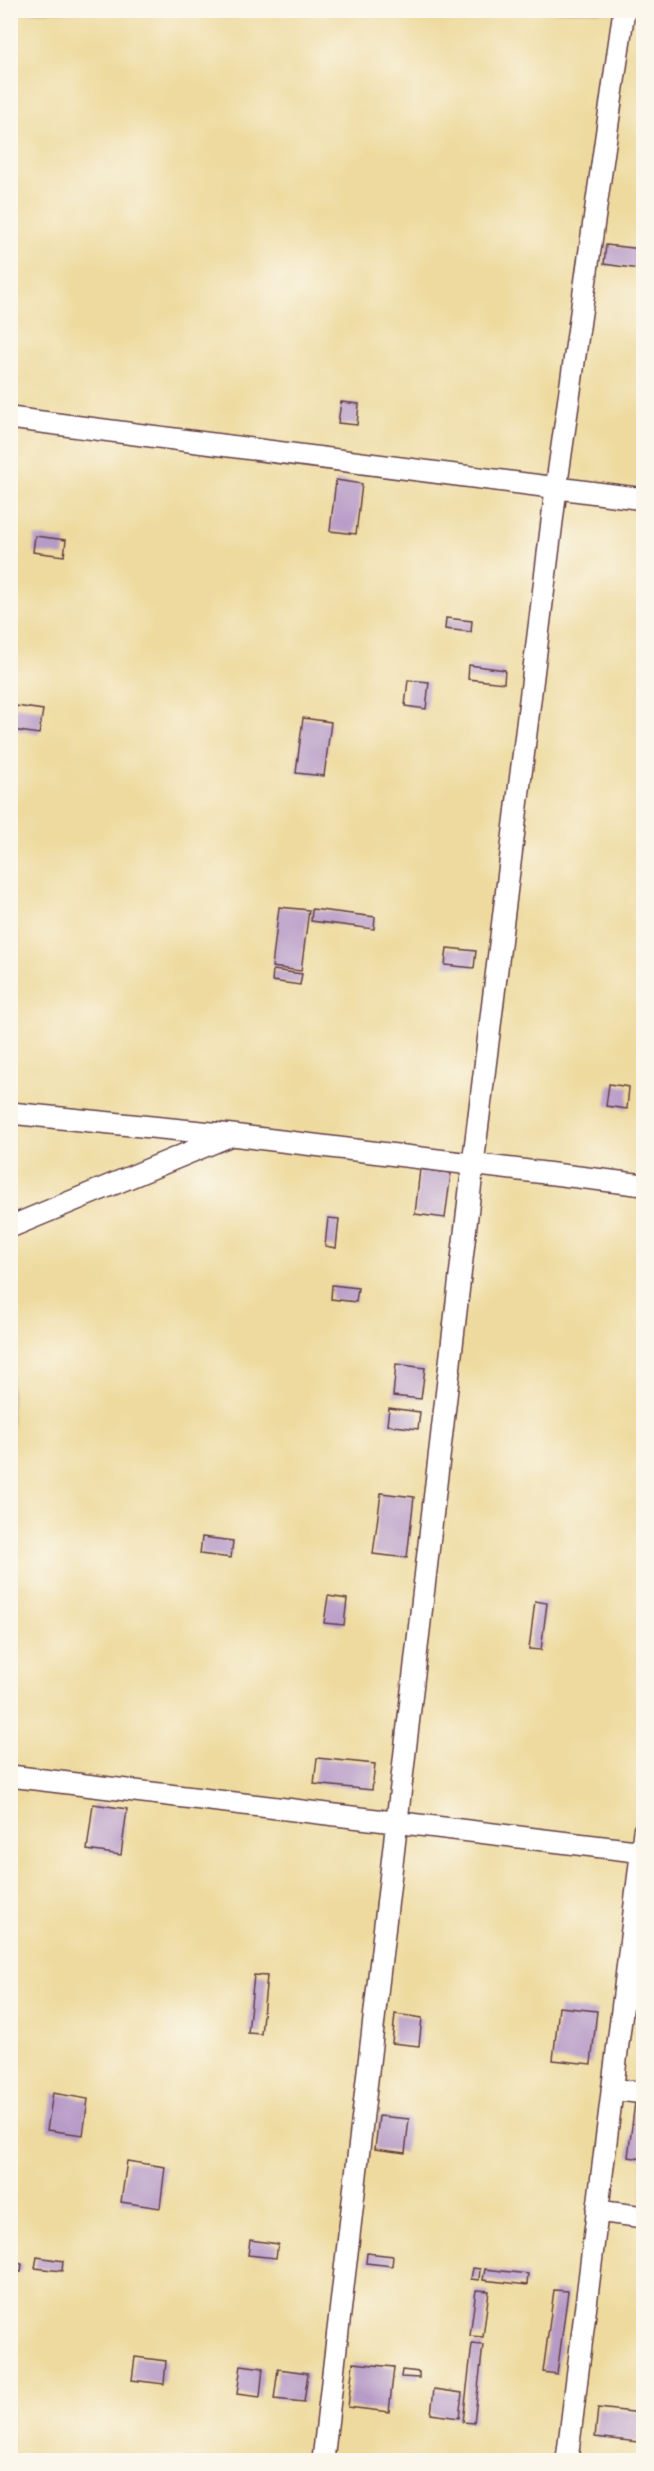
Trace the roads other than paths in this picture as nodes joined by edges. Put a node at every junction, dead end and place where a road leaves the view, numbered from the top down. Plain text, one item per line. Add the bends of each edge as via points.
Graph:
1 (624, 10) edge
2 (10, 418) edge
3 (556, 489) junction
4 (644, 499) edge
5 (10, 1113) edge
6 (232, 1135) junction
7 (473, 1164) junction
8 (644, 1185) edge
9 (10, 1227) edge
10 (10, 1776) edge
11 (397, 1822) junction
12 (643, 1845) edge
13 (612, 2089) junction
14 (644, 2093) edge
15 (597, 2211) junction
16 (644, 2217) edge
17 (323, 2460) edge
18 (567, 2460) edge

1 - 3 street
2 - 3 street
3 - 4 street
3 - 7 street
5 - 6 street
6 - 7 street
6 - 9 street
7 - 8 street
7 - 11 street
10 - 11 street
11 - 12 street
11 - 17 street
12 - 13 street
13 - 14 street
13 - 15 street
15 - 16 street
15 - 18 street

